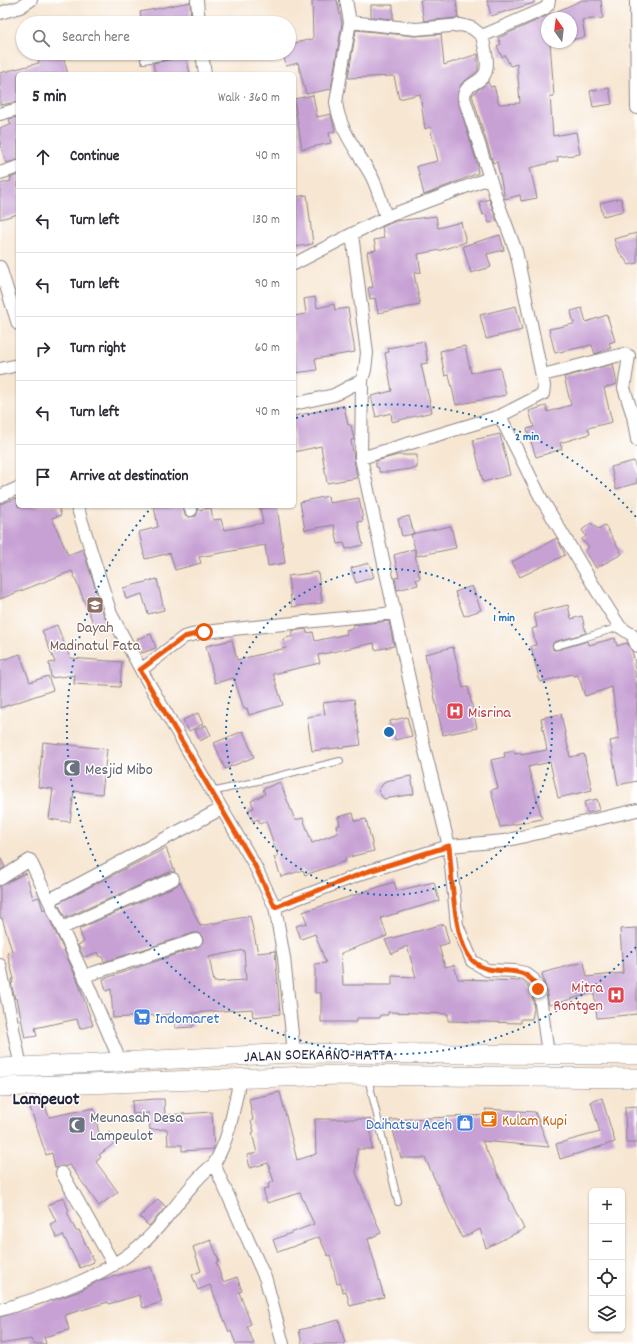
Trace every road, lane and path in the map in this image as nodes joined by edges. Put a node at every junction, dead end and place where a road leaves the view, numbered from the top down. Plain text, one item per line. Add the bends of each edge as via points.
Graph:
1 (31, 0) edge
2 (197, 0) edge
3 (346, 0) edge
4 (550, 0) edge
5 (636, 0) edge
6 (0, 13) edge
7 (198, 16) edge
8 (350, 22) junction
9 (482, 36) junction
10 (203, 60) edge
11 (205, 72) edge
12 (637, 101) edge
13 (16, 110) edge
14 (0, 114) edge
15 (16, 168) edge
16 (0, 173) edge
17 (490, 178) junction
18 (386, 217) junction
19 (352, 234) junction
20 (296, 263) edge
21 (0, 267) edge
22 (2, 280) edge
23 (16, 314) edge
24 (16, 365) edge
25 (0, 369) edge
26 (542, 375) junction
27 (362, 380) junction
28 (296, 404) edge
29 (500, 416) junction
30 (637, 440) edge
31 (361, 458) junction
32 (16, 489) edge
33 (0, 496) edge
34 (78, 508) edge
35 (395, 613) junction
36 (620, 627) junction
37 (634, 634) edge
38 (556, 646) dead end
39 (637, 646) edge
40 (140, 670) junction
41 (340, 761) dead end
42 (212, 792) junction
43 (221, 809) junction
44 (637, 810) edge
45 (449, 846) junction
46 (0, 879) edge
47 (173, 879) dead end
48 (49, 900) junction
49 (275, 907) junction
50 (62, 928) junction
51 (196, 940) dead end
52 (0, 965) edge
53 (84, 976) junction
54 (294, 1053) junction
55 (500, 1054) junction
56 (548, 1054) junction
57 (637, 1055) edge
58 (121, 1063) junction
59 (21, 1067) junction
60 (0, 1068) edge
61 (367, 1075) junction
62 (499, 1076) junction
63 (240, 1078) junction
64 (637, 1078) edge
65 (0, 1087) edge
66 (214, 1164) junction
67 (62, 1173) dead end
68 (398, 1202) dead end
69 (114, 1265) junction
70 (0, 1310) edge
71 (283, 1344) edge

1 - 6 street via 20,7
2 - 7 street
3 - 8 street
4 - 9 street via 544,9
5 - 12 street
8 - 9 street via 416,29 461,25 472,28
8 - 18 street via 337,108 344,129 372,178
9 - 17 street via 486,72 466,88 464,95
10 - 11 street
13 - 14 street
15 - 16 street
17 - 18 street
17 - 26 street via 516,251
18 - 19 street
19 - 20 street
19 - 27 street via 367,353
21 - 22 street
22 - 23 street
24 - 25 street
26 - 29 street via 543,394
26 - 30 street via 624,354 629,356 624,388
27 - 28 street via 334,395
27 - 31 street
29 - 31 street
29 - 36 street via 541,498
31 - 35 street
32 - 33 street
34 - 40 street via 111,614
35 - 40 street via 204,632 184,637
35 - 45 street via 423,743
36 - 37 street
36 - 38 lane
37 - 39 street
40 - 42 street
41 - 42 lane
42 - 43 street
43 - 48 street
43 - 49 street via 254,864
44 - 45 street via 504,841
45 - 49 street via 366,872
45 - 56 street via 457,925 472,961 487,970 515,971 525,973 534,979 538,989
46 - 48 street via 30,860
47 - 50 street
48 - 50 street
49 - 54 street via 284,958
50 - 53 street
51 - 53 street
52 - 59 street
53 - 58 street
54 - 55 highway, JALAN SOEKARNO-HATTA
54 - 58 highway, JALAN SOEKARNO-HATTA
55 - 56 highway, JALAN SOEKARNO-HATTA
55 - 62 highway
56 - 57 highway, JALAN SOEKARNO-HATTA
58 - 59 highway, JALAN SOEKARNO-HATTA
59 - 60 highway, JALAN SOEKARNO-HATTA
61 - 62 highway, JALAN SOEKARNO-HATTA
61 - 63 highway, JALAN SOEKARNO-HATTA
61 - 68 lane
62 - 64 highway, JALAN SOEKARNO-HATTA
63 - 65 highway, JALAN SOEKARNO-HATTA
63 - 66 street via 232,1116 220,1154
66 - 69 street via 195,1181 145,1241
66 - 71 street via 266,1280
67 - 69 street
69 - 70 street via 94,1276

